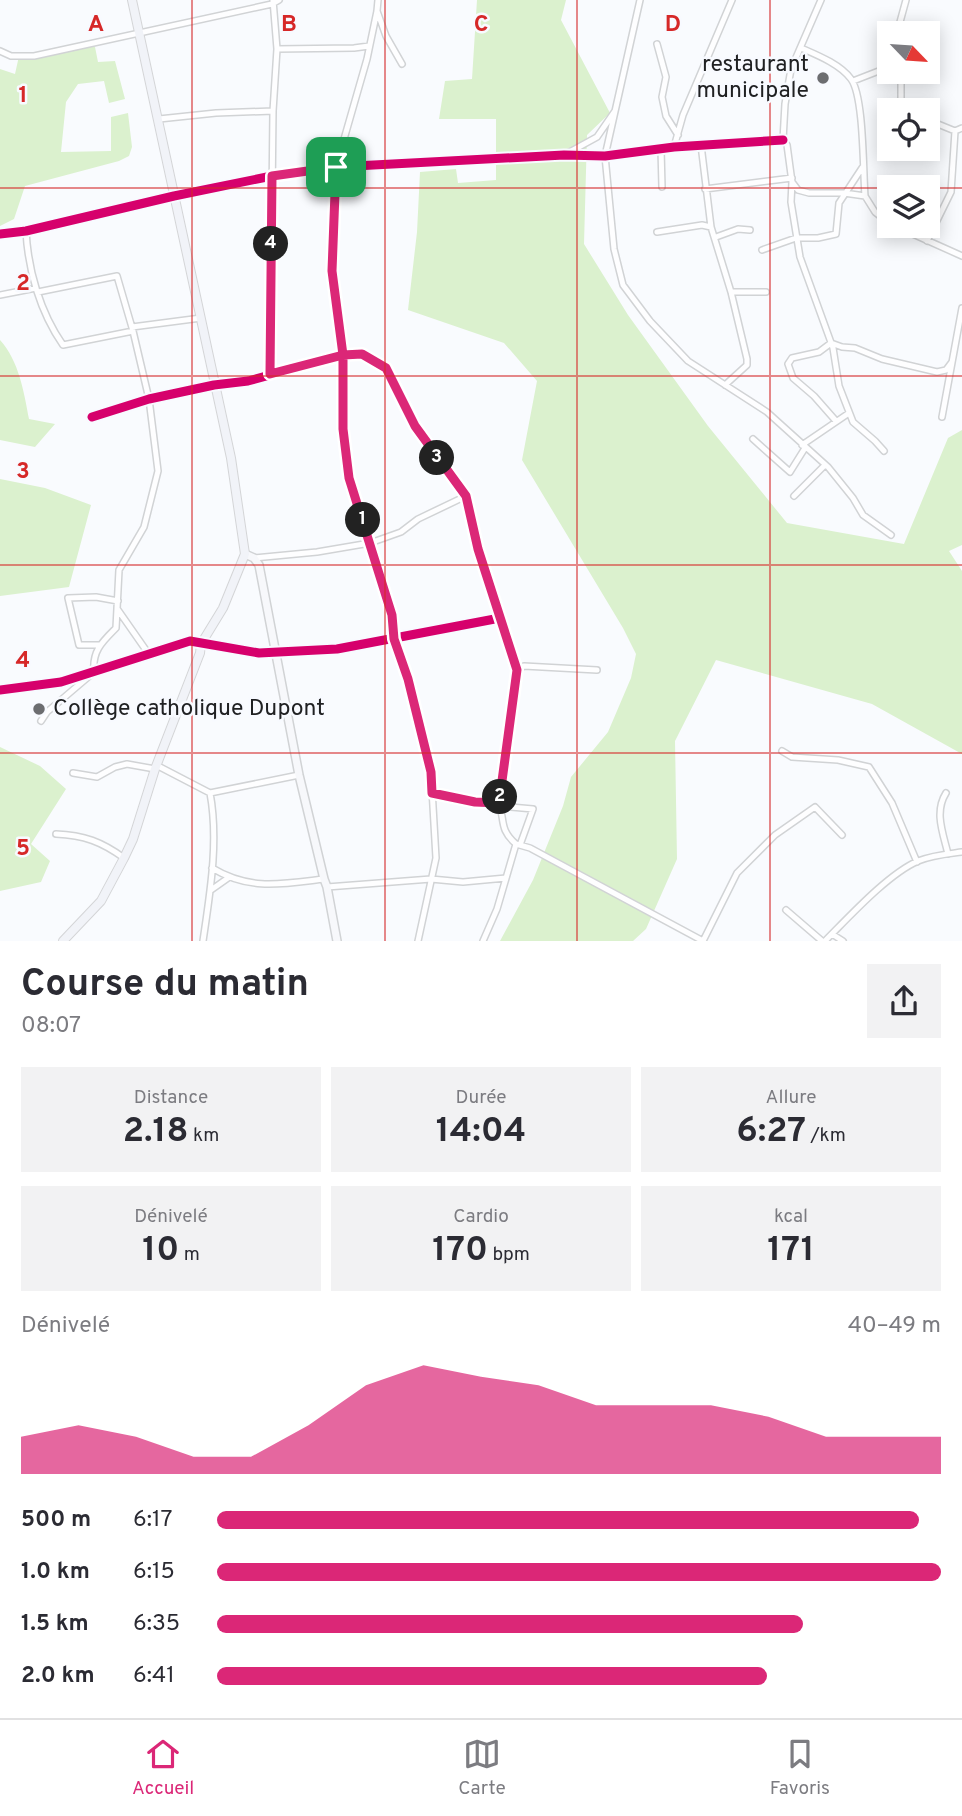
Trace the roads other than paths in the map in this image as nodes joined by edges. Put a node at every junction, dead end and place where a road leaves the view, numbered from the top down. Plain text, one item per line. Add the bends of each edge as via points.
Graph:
1 (132, 0) edge
2 (279, 0) edge
3 (377, 0) edge
4 (640, 0) edge
5 (732, 0) edge
6 (821, 0) edge
7 (906, 0) edge
8 (272, 2) edge
9 (377, 11) junction
10 (900, 21) edge
11 (138, 32) junction
12 (657, 44) dead end
13 (369, 46) junction
14 (801, 48) junction
15 (277, 49) junction
16 (0, 51) edge
17 (402, 64) dead end
18 (877, 72) edge
19 (853, 81) junction
20 (273, 111) junction
21 (615, 111) junction
22 (159, 119) junction
23 (940, 125) edge
24 (962, 128) edge
25 (955, 131) junction
26 (678, 135) junction
27 (783, 140) junction
28 (701, 145) junction
29 (674, 147) junction
30 (661, 149) junction
31 (564, 155) junction
32 (605, 156) junction
33 (336, 167) junction
34 (862, 168) junction
35 (272, 176) junction
36 (792, 180) junction
37 (662, 187) dead end
38 (705, 189) junction
39 (844, 193) junction
40 (174, 196) junction
41 (865, 196) junction
42 (877, 214) edge
43 (711, 227) junction
44 (26, 230) junction
45 (750, 230) dead end
46 (657, 232) dead end
47 (0, 234) edge
48 (716, 237) junction
49 (796, 238) junction
50 (921, 238) edge
51 (927, 241) junction
52 (762, 250) dead end
53 (962, 256) edge
54 (37, 290) junction
55 (731, 292) junction
56 (766, 292) dead end
57 (0, 295) edge
58 (962, 308) edge
59 (201, 318) junction
60 (133, 329) junction
61 (831, 343) junction
62 (343, 355) junction
63 (952, 362) junction
64 (270, 374) junction
65 (725, 384) junction
66 (214, 385) junction
67 (149, 399) junction
68 (849, 413) junction
69 (92, 417) dead end
70 (942, 417) dead end
71 (836, 421) junction
72 (752, 439) dead end
73 (804, 447) junction
74 (884, 451) dead end
75 (825, 465) junction
76 (466, 496) junction
77 (794, 496) dead end
78 (891, 535) dead end
79 (370, 543) junction
80 (249, 556) junction
81 (118, 601) junction
82 (118, 610) junction
83 (500, 618) junction
84 (394, 639) junction
85 (201, 644) junction
86 (100, 645) junction
87 (148, 653) junction
88 (277, 653) junction
89 (517, 670) junction
90 (597, 670) dead end
91 (94, 672) junction
92 (0, 690) edge
93 (41, 721) dead end
94 (782, 751) dead end
95 (157, 767) junction
96 (73, 773) dead end
97 (299, 775) junction
98 (210, 793) junction
99 (432, 793) junction
100 (946, 793) dead end
101 (500, 804) junction
102 (56, 834) dead end
103 (842, 835) dead end
104 (518, 844) junction
105 (962, 852) edge
106 (948, 853) junction
107 (124, 858) junction
108 (917, 862) junction
109 (212, 868) junction
110 (228, 878) junction
111 (506, 878) junction
112 (431, 879) junction
113 (326, 883) junction
114 (211, 890) junction
115 (786, 911) dead end
116 (832, 934) junction
117 (64, 941) edge
118 (203, 941) edge
119 (337, 941) edge
120 (418, 941) edge
121 (483, 941) edge
122 (703, 941) edge
123 (824, 941) edge
124 (843, 941) edge

1 - 11 main road
2 - 8 street
3 - 9 street
4 - 21 street
5 - 26 street
6 - 14 street
7 - 10 street
8 - 11 street
8 - 15 street
9 - 13 street
9 - 17 street
11 - 16 street via 34,56
11 - 22 main road
12 - 26 street via 666,76 662,97 666,116
13 - 15 street
13 - 33 street
14 - 19 street
14 - 27 street via 788,81
15 - 20 street
18 - 19 street
19 - 34 street
20 - 22 street
20 - 35 street
21 - 31 street via 597,137
21 - 32 street
22 - 40 main road
23 - 25 street
24 - 25 street
25 - 51 street via 951,192
26 - 29 street
27 - 28 street
27 - 36 street
28 - 29 street
28 - 38 street
29 - 30 street
30 - 32 street
30 - 37 street
31 - 32 street
31 - 33 street
32 - 65 street via 614,249 623,285 688,361
33 - 35 street
33 - 62 street via 332,271
34 - 39 street
34 - 41 street
35 - 40 street
35 - 64 street
36 - 38 street
36 - 39 street via 798,190 808,193
36 - 49 street
38 - 43 street
39 - 41 street
39 - 49 street via 836,234
40 - 44 street
40 - 59 main road
41 - 42 street
43 - 46 street
43 - 48 street
44 - 47 street
44 - 54 street via 27,258
45 - 48 street
48 - 55 street
49 - 52 street
49 - 61 street
50 - 51 street
51 - 53 street
54 - 57 street
54 - 60 street via 62,345
54 - 60 street via 117,276
55 - 56 street
55 - 65 street via 747,363
58 - 63 street
59 - 60 street
59 - 66 main road
60 - 67 street
61 - 63 street via 937,372
61 - 68 street
61 - 71 street via 819,352 795,356 788,364 793,378
62 - 64 street
62 - 76 street via 362,354 386,368 415,426
62 - 79 street via 343,429 349,478
63 - 70 street
64 - 66 street
65 - 73 street via 766,412
66 - 67 street
66 - 80 main road
67 - 69 street
67 - 81 street via 159,471 144,527 119,570
68 - 71 street
68 - 74 street
71 - 73 street
72 - 73 street via 790,472
73 - 75 street
75 - 77 street
75 - 78 street via 863,515
76 - 79 street via 401,532
76 - 83 street
79 - 80 street
79 - 84 street via 392,615
80 - 85 main road
80 - 88 street via 259,565
81 - 82 street
81 - 86 street via 68,598 79,645
82 - 86 street via 116,628
82 - 87 street
83 - 84 street
83 - 89 street
84 - 88 street
84 - 99 street via 431,772
85 - 87 street via 190,641
85 - 88 street
85 - 95 main road
86 - 91 street via 92,658
87 - 91 street
88 - 97 street
89 - 90 street via 524,666
89 - 101 street
91 - 92 street via 61,682
91 - 93 street
94 - 108 street via 792,757 869,767 892,803
95 - 96 street via 127,764 97,777
95 - 98 street
95 - 107 main road
97 - 98 street
97 - 113 street
98 - 109 street
99 - 101 street
99 - 112 street via 436,858
100 - 106 street via 940,803
101 - 104 street via 506,835
101 - 104 street via 533,809
102 - 107 street via 87,837
103 - 122 street via 815,807 775,835 737,873
104 - 111 street
104 - 122 street
105 - 106 street
106 - 108 street
107 - 117 main road via 101,901
108 - 116 street via 897,874
109 - 110 street
109 - 114 street
110 - 113 street via 250,884
110 - 114 street
111 - 112 street
111 - 121 street
112 - 113 street
112 - 120 street
113 - 119 street
114 - 118 street
115 - 123 street
116 - 123 street
116 - 124 street

